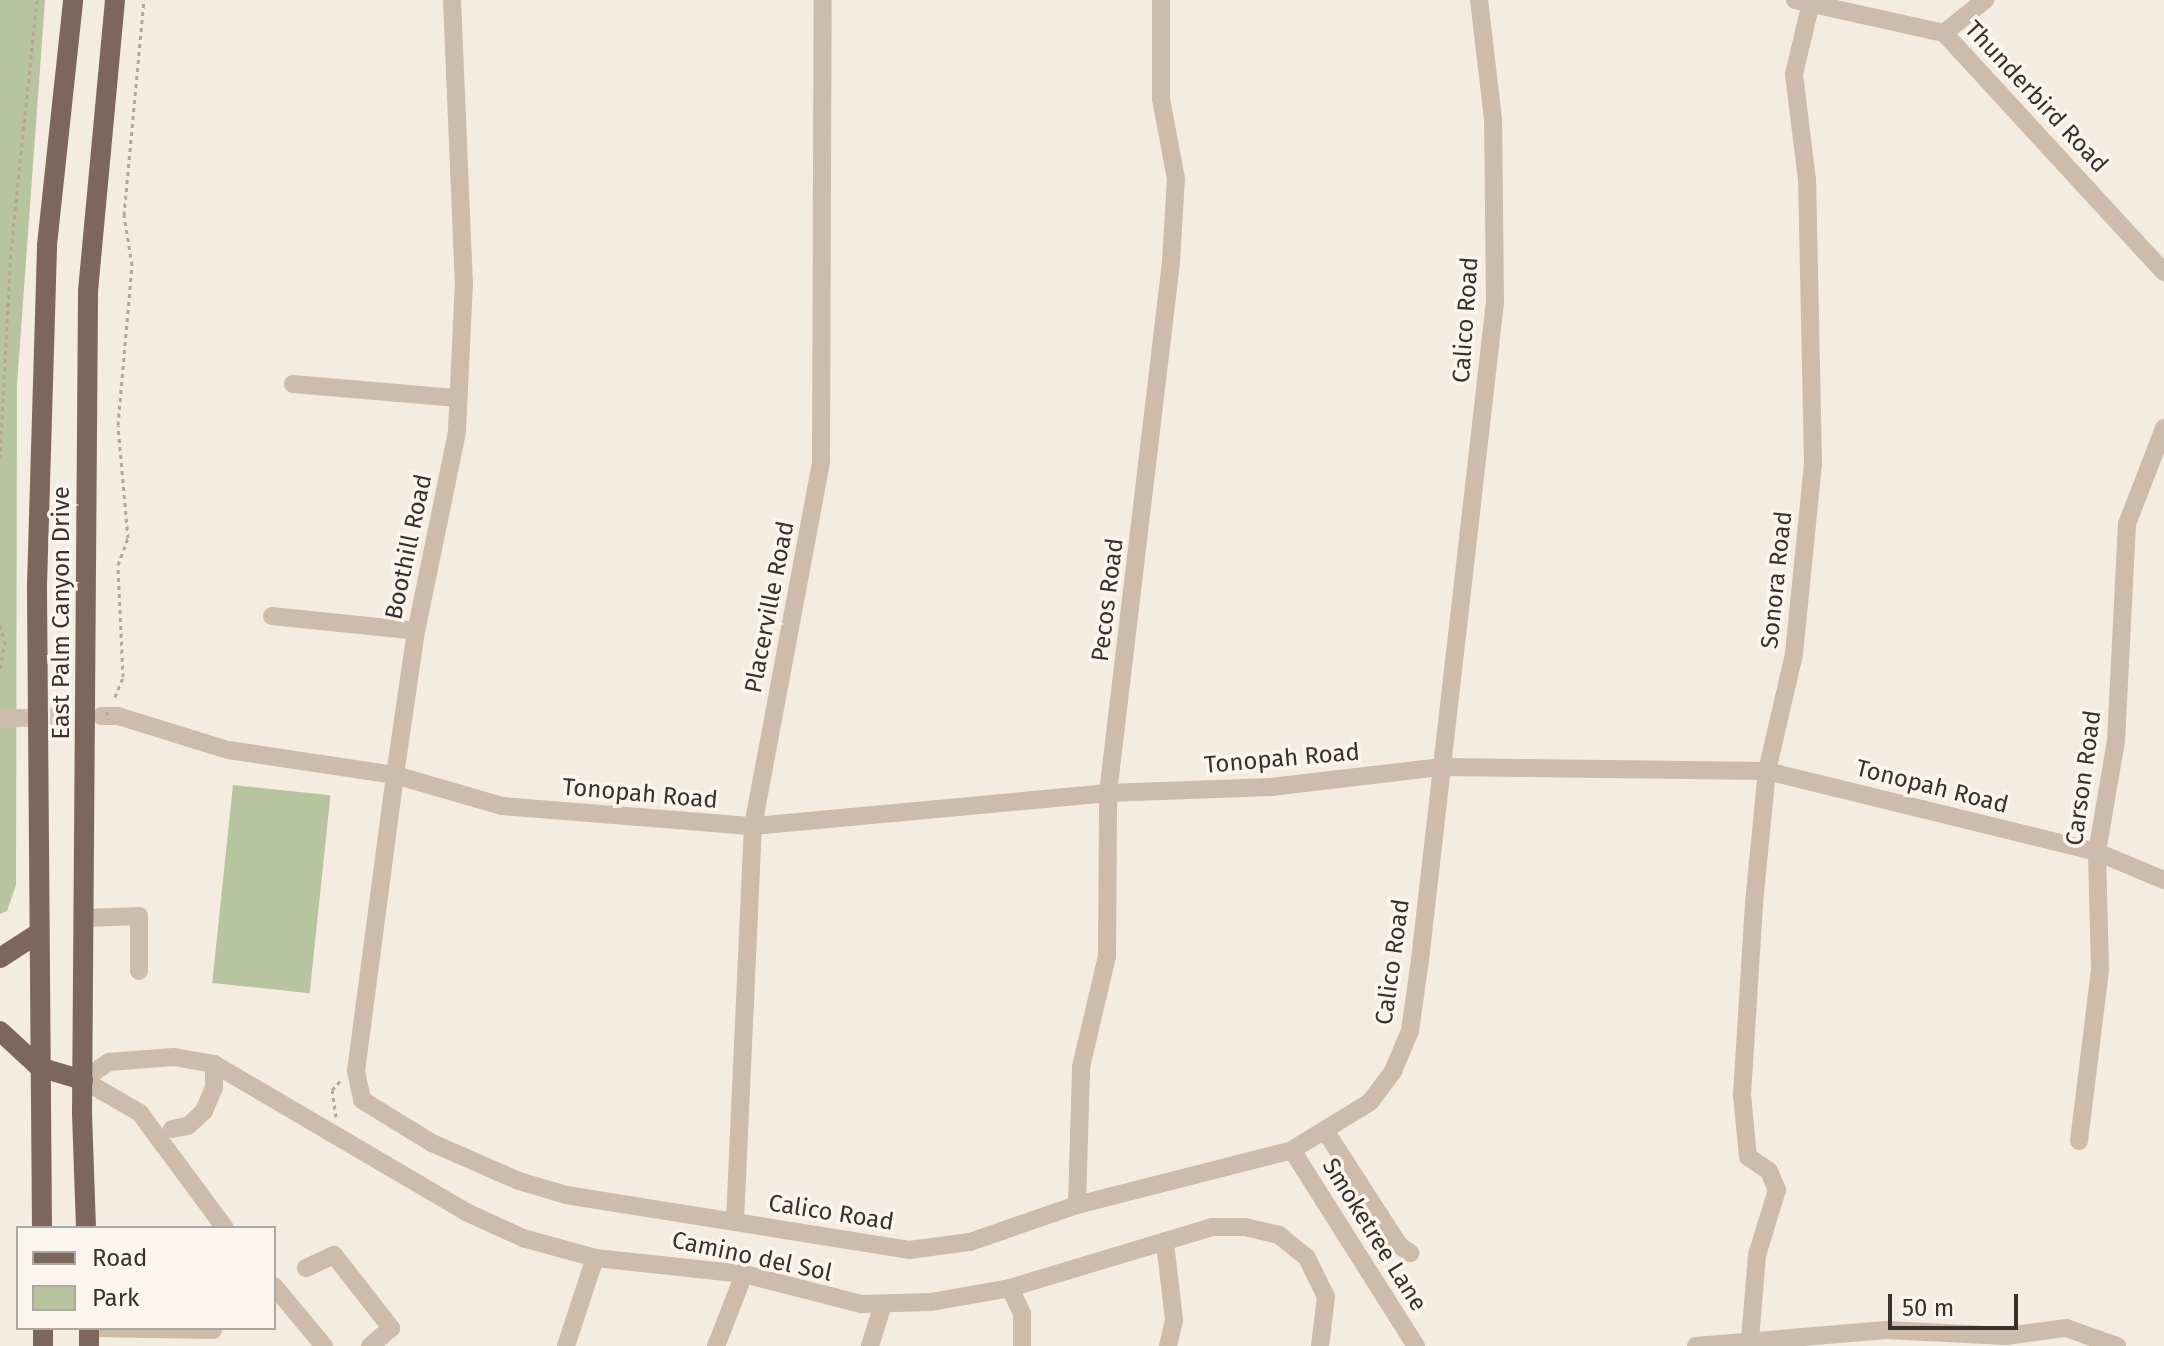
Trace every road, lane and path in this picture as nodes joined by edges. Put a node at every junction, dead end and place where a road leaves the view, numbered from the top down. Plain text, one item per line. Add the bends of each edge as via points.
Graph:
1 (37, 0) edge
2 (73, 0) edge
3 (115, 0) edge
4 (144, 0) edge
5 (452, 0) edge
6 (823, 0) edge
7 (1161, 0) edge
8 (1479, 0) edge
9 (1985, 0) edge
10 (1802, 3) edge
11 (1944, 33) junction
12 (2164, 272) edge
13 (293, 384) dead end
14 (457, 398) junction
15 (2164, 428) edge
16 (0, 458) edge
17 (272, 616) dead end
18 (0, 625) edge
19 (416, 631) junction
20 (0, 669) edge
21 (105, 716) joint
22 (20, 718) tunnel mouth
23 (0, 719) edge
24 (1440, 767) junction
25 (1767, 771) junction
26 (395, 775) junction
27 (1108, 793) junction
28 (753, 826) junction
29 (2097, 852) junction
30 (2164, 880) edge
31 (86, 918) junction
32 (37, 934) junction
33 (0, 958) edge
34 (139, 971) dead end
35 (0, 1031) edge
36 (214, 1064) junction
37 (39, 1067) junction
38 (356, 1075) junction
39 (83, 1080) junction
40 (362, 1100) joint
41 (329, 1132) junction
42 (1326, 1132) junction
43 (170, 1138) junction
44 (2079, 1141) dead end
45 (1292, 1150) junction
46 (1077, 1205) junction
47 (735, 1221) junction
48 (42, 1226) edge
49 (86, 1226) edge
50 (223, 1226) edge
51 (1165, 1243) junction
52 (1410, 1253) dead end
53 (595, 1258) junction
54 (306, 1268) dead end
55 (744, 1274) junction
56 (276, 1288) edge
57 (1010, 1288) junction
58 (883, 1304) junction
59 (1750, 1339) junction
60 (324, 1346) edge
61 (370, 1346) edge
62 (566, 1346) edge
63 (716, 1346) edge
64 (870, 1346) edge
65 (1022, 1346) edge
66 (1168, 1346) edge
67 (1320, 1346) edge
68 (1416, 1346) edge
69 (1696, 1346) edge
70 (2117, 1346) edge

1 - 16 path via 11,250
2 - 32 main road, East Palm Canyon Drive via 47,245 37,585
3 - 31 main road, East Palm Canyon Drive via 88,291
4 - 21 path via 124,215 132,265 118,425 128,538 118,565 116,599 123,677
5 - 14 street, Boothill Road via 464,282
6 - 28 street, Placerville Road via 821,461
7 - 27 street, Pecos Road via 1161,99 1176,179 1171,262
8 - 24 street, Calico Road via 1494,133 1495,302
9 - 11 street
10 - 11 street, Thunderbird Road
10 - 25 street, Sonora Road via 1794,74 1807,180 1813,463 1794,654
11 - 12 street, Thunderbird Road
13 - 14 street
14 - 19 street, Boothill Road via 457,432
15 - 29 street, Carson Road via 2127,524 2116,741
17 - 19 street
18 - 20 path via 5,641
19 - 26 street, Boothill Road
21 - 26 street, Tonopah Road via 228,750
22 - 23 street
24 - 25 street, Tonopah Road
24 - 27 street, Tonopah Road via 1271,787
24 - 42 street, Calico Road via 1410,1031 1393,1071 1370,1102
25 - 29 street, Tonopah Road
25 - 59 street, Sonora Road via 1742,1095 1748,1157 1769,1171 1777,1190 1757,1255
26 - 28 street, Tonopah Road via 502,806
26 - 38 street, Boothill Road
27 - 28 street, Tonopah Road
27 - 46 street, Pecos Road via 1107,956 1081,1067
28 - 47 street, Placerville Road
29 - 30 street, Tonopah Road
29 - 44 street, Carson Road via 2100,969
31 - 34 street via 139,916
31 - 39 main road, East Palm Canyon Drive
32 - 33 main road
32 - 37 main road, East Palm Canyon Drive
35 - 37 main road
36 - 39 street, Camino del Sol via 174,1057 109,1062
36 - 41 street, Camino del Sol
36 - 43 street via 214,1088 204,1111
37 - 39 main road
37 - 48 main road, East Palm Canyon Drive
38 - 40 street, Boothill Road
38 - 41 path via 332,1090 337,1115
39 - 43 street via 140,1113
39 - 49 main road, East Palm Canyon Drive
40 - 47 street, Calico Road via 432,1143 519,1181 566,1195
41 - 53 street, Camino del Sol via 466,1212 523,1238
42 - 45 street, Calico Road
42 - 52 street via 1399,1245
43 - 50 street via 176,1165
45 - 46 street, Calico Road
45 - 68 street, Smoketree Lane
46 - 47 street, Calico Road via 970,1242 909,1250 860,1246
51 - 57 street, Camino del Sol
51 - 66 street via 1174,1320
51 - 67 street, Camino del Sol via 1212,1227 1279,1235 1307,1258 1326,1297
53 - 55 street, Camino del Sol
53 - 62 street
54 - 61 street via 334,1255 391,1328
55 - 58 street, Camino del Sol via 861,1304
55 - 63 street
56 - 60 street
57 - 58 street, Camino del Sol via 931,1302
57 - 65 street via 1022,1314
58 - 64 street
59 - 69 street
59 - 70 street via 1886,1330 2006,1336 2066,1328

